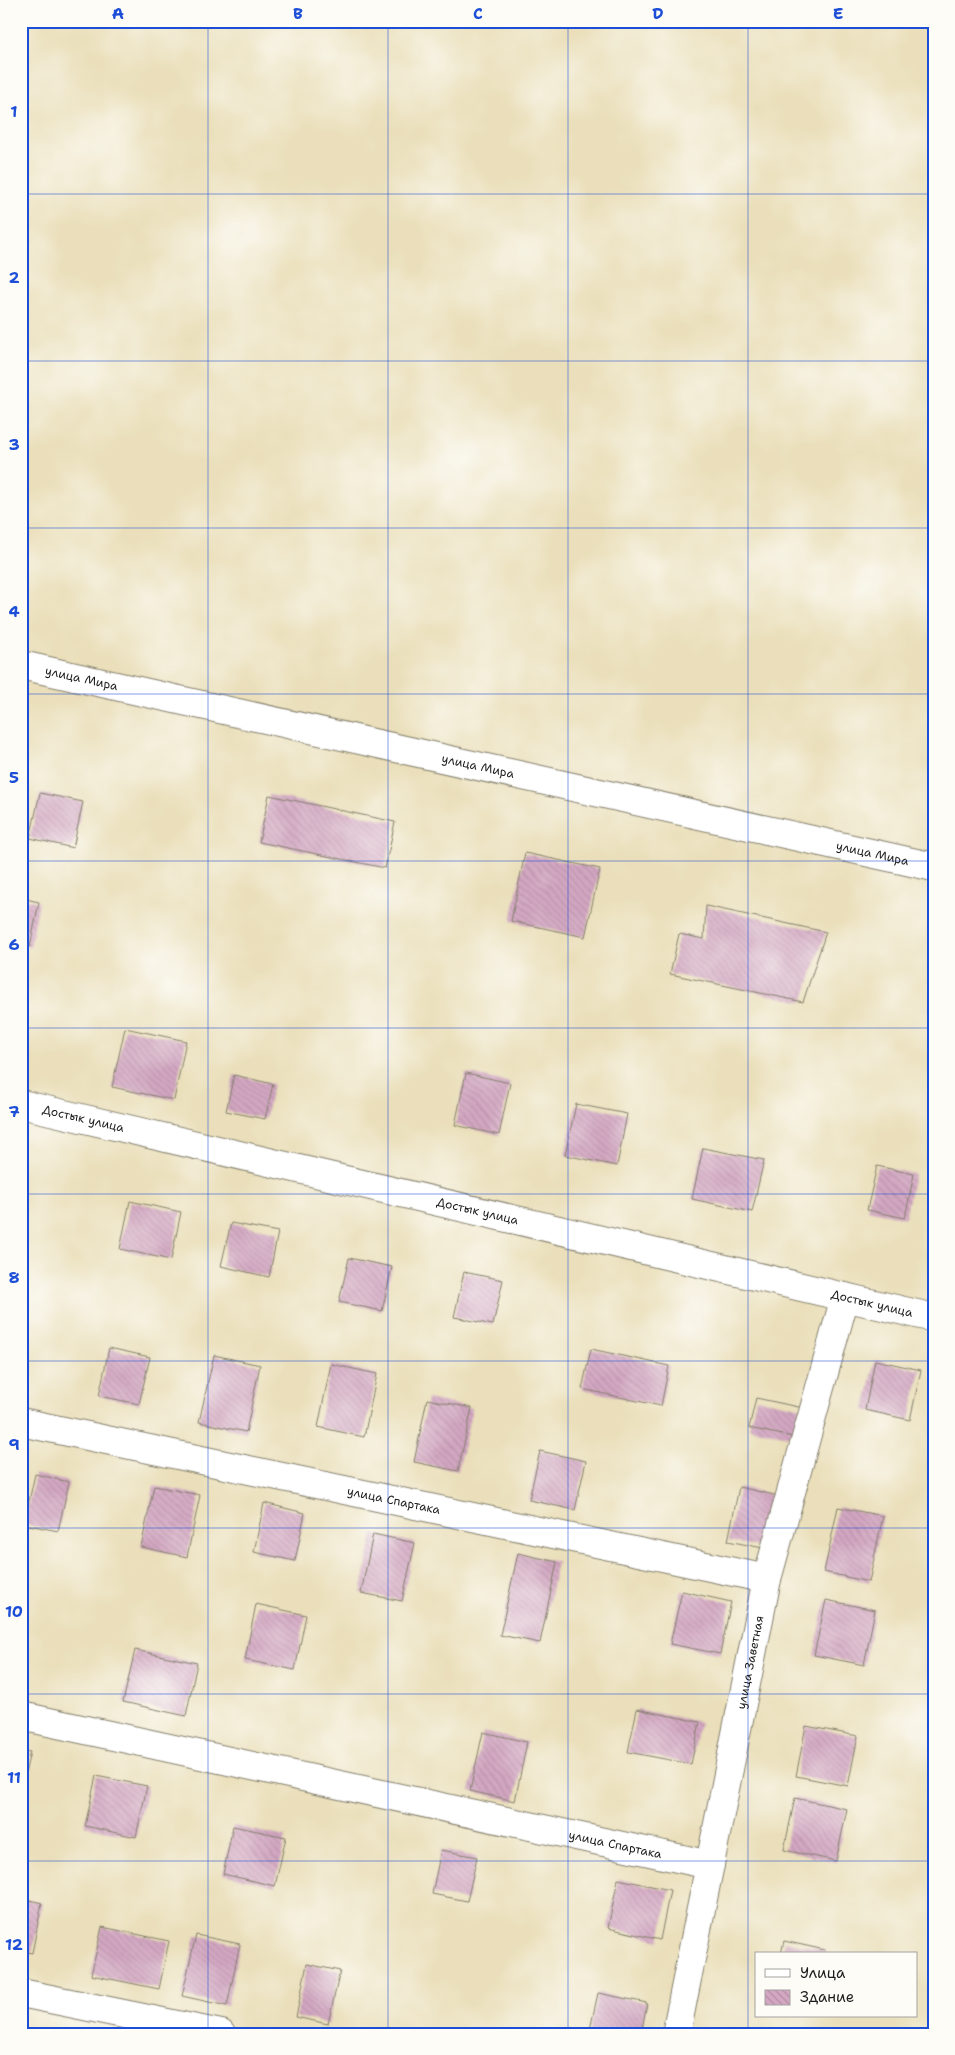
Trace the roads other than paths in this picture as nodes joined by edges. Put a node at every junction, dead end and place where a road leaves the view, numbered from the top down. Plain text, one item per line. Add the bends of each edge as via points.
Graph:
1 (21, 665) edge
2 (934, 867) edge
3 (21, 1104) edge
4 (845, 1297) junction
5 (934, 1318) edge
6 (21, 1422) edge
7 (767, 1579) junction
8 (21, 1716) edge
9 (710, 1866) junction
10 (21, 1993) edge
11 (221, 2034) edge
12 (676, 2034) edge

1 - 2 street, улица Мира
3 - 4 street, Достык улица
4 - 5 street, Достык улица
4 - 7 street, улица Заветная
6 - 7 street, улица Спартака
7 - 9 street, улица Заветная
8 - 9 street, улица Спартака
9 - 12 street, улица Заветная
10 - 11 street

